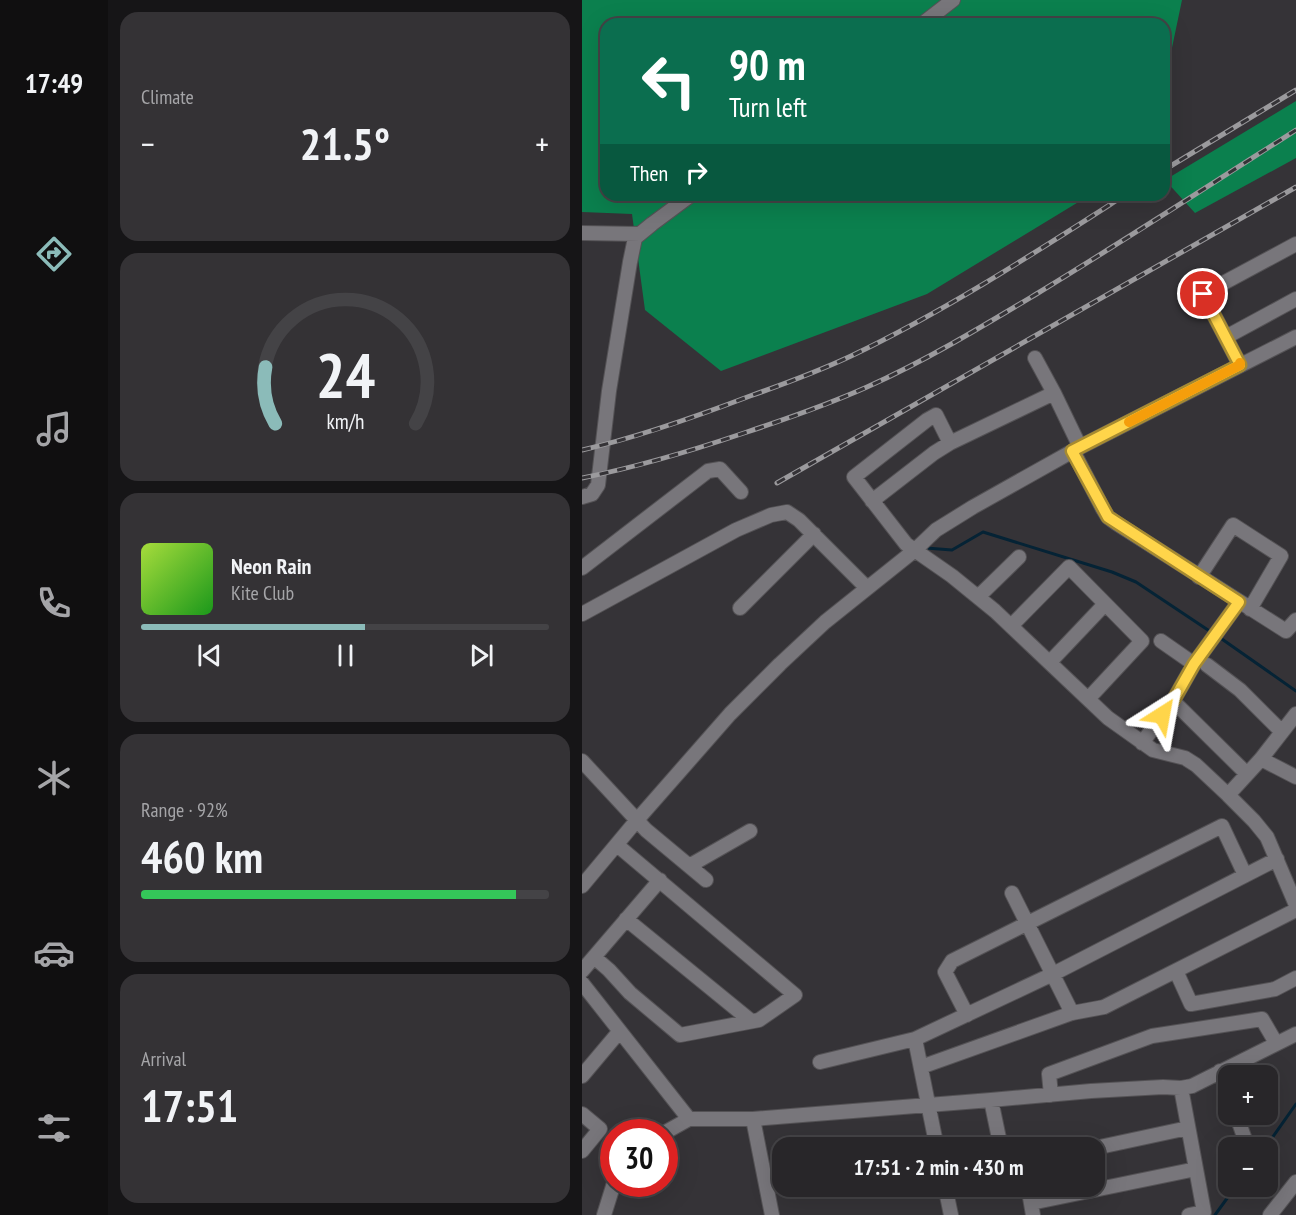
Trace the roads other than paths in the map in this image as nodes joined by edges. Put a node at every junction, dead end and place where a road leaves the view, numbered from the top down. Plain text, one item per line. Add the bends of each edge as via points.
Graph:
1 (953, 0) edge
2 (930, 18) edge
3 (683, 201) edge
4 (582, 233) edge
5 (640, 234) junction
6 (1296, 244) edge
7 (1296, 299) edge
8 (1226, 337) junction
9 (1296, 337) edge
10 (1035, 358) dead end
11 (1240, 365) junction
12 (1054, 393) junction
13 (950, 443) junction
14 (1076, 449) junction
15 (741, 492) dead end
16 (582, 497) edge
17 (872, 501) junction
18 (814, 534) junction
19 (915, 550) junction
20 (1018, 557) dead end
21 (582, 568) edge
22 (1199, 577) junction
23 (867, 588) junction
24 (978, 597) junction
25 (1106, 604) junction
26 (1244, 606) junction
27 (740, 608) dead end
28 (582, 614) edge
29 (1296, 620) edge
30 (1011, 626) junction
31 (1291, 635) edge
32 (1161, 641) dead end
33 (1050, 662) junction
34 (1201, 664) junction
35 (1088, 699) junction
36 (1173, 701) junction
37 (1296, 714) edge
38 (1282, 732) junction
39 (1143, 743) junction
40 (1261, 759) junction
41 (582, 761) edge
42 (1247, 774) junction
43 (1296, 777) edge
44 (1228, 795) junction
45 (638, 820) junction
46 (750, 831) dead end
47 (617, 844) junction
48 (1277, 859) junction
49 (689, 866) junction
50 (1245, 875) junction
51 (1291, 877) edge
52 (660, 880) junction
53 (706, 880) dead end
54 (582, 886) edge
55 (1012, 893) dead end
56 (1296, 908) edge
57 (626, 919) junction
58 (1028, 924) junction
59 (594, 957) junction
60 (582, 971) edge
61 (1176, 971) junction
62 (1053, 974) junction
63 (1296, 978) edge
64 (582, 983) edge
65 (1072, 1013) junction
66 (967, 1015) junction
67 (751, 1021) junction
68 (620, 1032) junction
69 (1296, 1034) edge
70 (915, 1039) junction
71 (1275, 1043) junction
72 (820, 1062) dead end
73 (1232, 1065) edge
74 (921, 1067) junction
75 (1218, 1072) edge
76 (582, 1076) edge
77 (1181, 1088) junction
78 (1051, 1095) junction
79 (992, 1100) junction
80 (928, 1104) junction
81 (582, 1114) edge
82 (688, 1119) junction
83 (753, 1119) junction
84 (678, 1125) edge
85 (1188, 1128) junction
86 (935, 1137) edge
87 (999, 1137) edge
88 (1105, 1146) edge
89 (582, 1151) edge
90 (1196, 1169) junction
91 (1296, 1182) edge
92 (1105, 1185) edge
93 (610, 1197) edge
94 (947, 1197) edge
95 (1062, 1197) edge
96 (1032, 1209) edge
97 (604, 1215) edge
98 (772, 1215) edge
99 (951, 1215) edge
100 (1189, 1215) edge
101 (1270, 1215) edge

1 - 2 street
3 - 5 street
4 - 5 street
5 - 16 street via 635,238 630,262 598,485 592,494
6 - 8 street via 1203,294
7 - 8 street
8 - 11 street
9 - 11 street
10 - 12 street
11 - 14 street
12 - 13 street
12 - 14 street
13 - 17 street
13 - 17 street via 936,415 927,420 854,477
14 - 19 street via 936,530
14 - 22 street via 1108,517
15 - 21 street via 720,469 708,471
17 - 19 street
18 - 23 street
18 - 27 street
18 - 28 street via 787,512 771,515
19 - 23 street
19 - 24 street
20 - 24 street
22 - 26 street
22 - 26 street via 1233,525 1281,556
23 - 45 street via 730,714
24 - 30 street
25 - 30 street via 1069,567
25 - 33 street
25 - 35 street via 1142,641
26 - 31 street
26 - 34 street via 1217,634
29 - 31 street
30 - 33 street
32 - 34 street
33 - 35 street
34 - 36 street
34 - 38 street via 1240,690
35 - 39 street
36 - 39 street
36 - 42 street
37 - 38 street
38 - 40 street
39 - 44 street via 1153,750 1185,758
40 - 42 street
40 - 43 street
41 - 45 street
42 - 44 street
44 - 48 street via 1268,837
45 - 47 street
45 - 49 street
46 - 49 street
47 - 52 street
47 - 54 street
48 - 50 street
48 - 51 street
49 - 53 street
50 - 58 street via 1222,826
50 - 62 street
51 - 56 street
52 - 57 street
52 - 67 street via 795,994 759,1020
55 - 58 street
56 - 61 street
57 - 59 street
57 - 67 street
58 - 62 street
58 - 66 street via 952,961 945,972
59 - 60 street
59 - 67 street via 680,1035
61 - 63 street via 1191,1004 1275,989
61 - 65 street via 1104,1006
62 - 65 street
62 - 66 street
64 - 68 street
65 - 74 street
66 - 70 street
68 - 76 street
68 - 82 street
69 - 71 street
70 - 72 street
70 - 74 street
71 - 73 street
71 - 78 street via 1262,1019 1152,1036 1049,1074
74 - 80 street
75 - 77 street
77 - 78 street
77 - 85 street
78 - 79 street
79 - 80 street
79 - 87 street
80 - 83 street
80 - 86 street
81 - 89 street via 600,1129
82 - 83 street
82 - 84 street
83 - 98 street
85 - 88 street
85 - 90 street
90 - 92 street
90 - 100 street via 1204,1212
91 - 101 street
93 - 97 street
94 - 99 street
95 - 96 street

